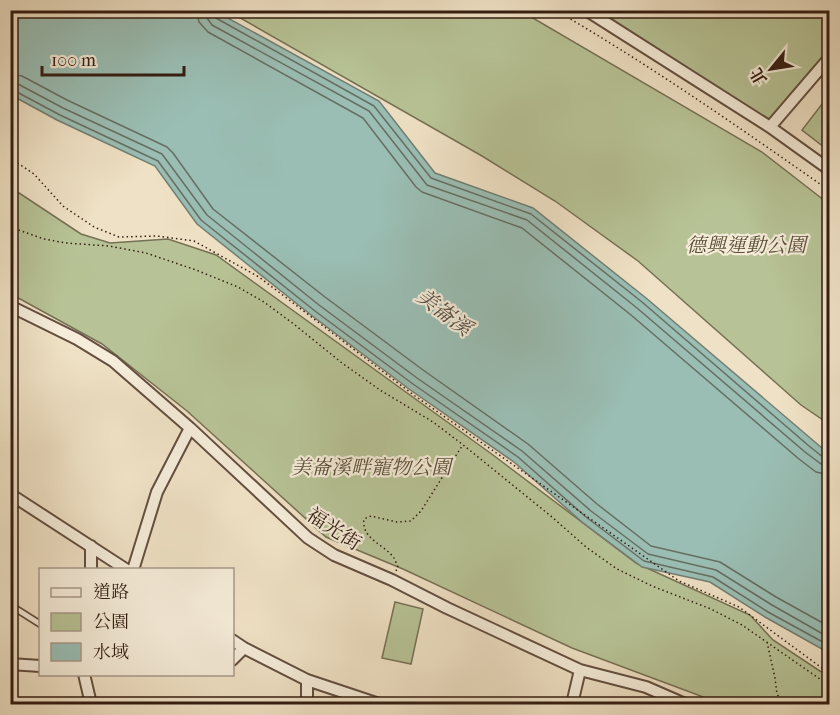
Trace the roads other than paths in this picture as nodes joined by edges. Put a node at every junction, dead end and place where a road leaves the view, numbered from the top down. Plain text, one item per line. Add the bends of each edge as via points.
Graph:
1 (586, 10) edge
2 (830, 57) edge
3 (770, 128) junction
4 (830, 170) edge
5 (10, 306) edge
6 (190, 428) junction
7 (10, 494) edge
8 (91, 546) junction
9 (91, 568) edge
10 (124, 568) edge
11 (134, 568) edge
12 (10, 605) edge
13 (39, 623) edge
14 (234, 641) edge
15 (244, 648) junction
16 (234, 658) edge
17 (10, 664) edge
18 (39, 666) edge
19 (580, 670) junction
20 (84, 676) edge
21 (307, 680) junction
22 (91, 705) edge
23 (308, 705) edge
24 (379, 705) edge
25 (572, 705) edge
26 (685, 705) edge

1 - 3 street
2 - 3 street
3 - 4 street
5 - 6 street, 福光街 via 77,339 113,362
6 - 11 street via 157,492
6 - 19 street, 福光街 via 308,538 334,555
7 - 8 street
8 - 9 street
8 - 10 street
12 - 13 lane
14 - 15 street
15 - 16 street
15 - 21 street
17 - 18 street
19 - 25 street
19 - 26 street, 福光街 via 646,687
20 - 22 street
21 - 23 street
21 - 24 street

